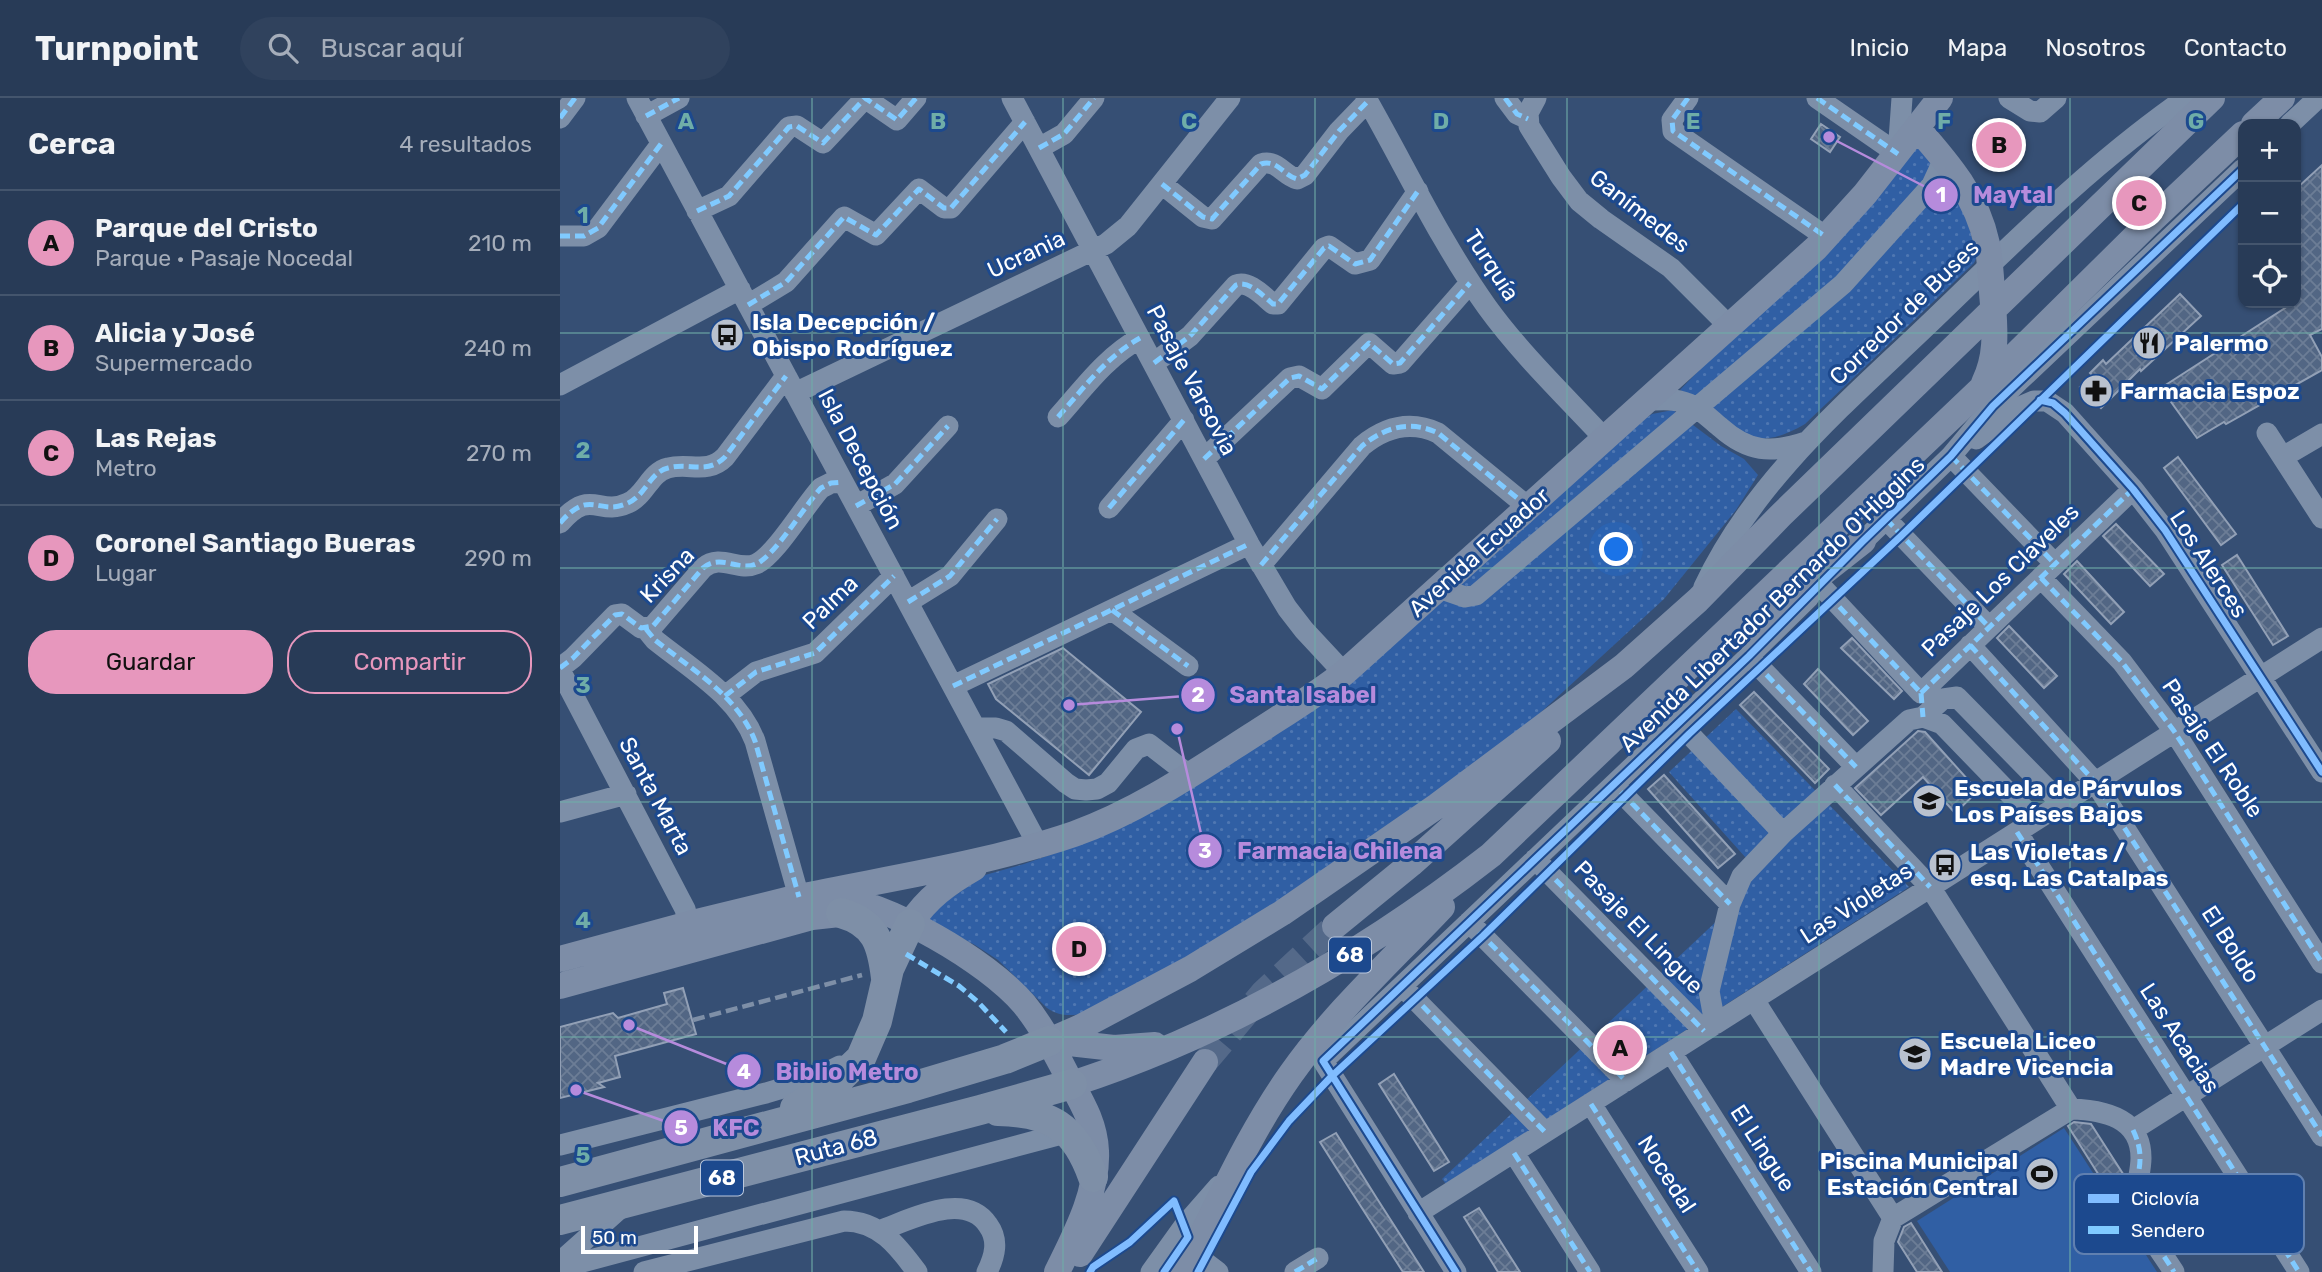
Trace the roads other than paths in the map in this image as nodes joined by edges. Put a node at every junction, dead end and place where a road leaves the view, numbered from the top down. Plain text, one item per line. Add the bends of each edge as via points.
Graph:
1 (575, 98) edge
2 (679, 98) edge
3 (916, 98) edge
4 (1012, 98) edge
5 (1094, 98) edge
6 (1230, 98) edge
7 (1505, 98) edge
8 (1536, 98) edge
9 (1688, 98) edge
10 (1817, 98) edge
11 (1902, 98) edge
12 (1926, 98) edge
13 (1940, 98) edge
14 (2009, 98) edge
15 (2056, 98) edge
16 (2186, 98) edge
17 (2212, 98) edge
18 (2282, 98) edge
19 (2318, 98) edge
20 (1367, 100) edge
21 (642, 107) edge
22 (560, 118) edge
23 (1528, 119) junction
24 (2259, 119) edge
25 (2295, 119) edge
26 (1025, 122) junction
27 (1918, 129) junction
28 (2238, 139) edge
29 (662, 144) junction
30 (1039, 148) junction
31 (1898, 154) junction
32 (1944, 159) junction
33 (2238, 174) edge
34 (1162, 184) junction
35 (1418, 191) junction
36 (697, 211) junction
37 (560, 236) edge
38 (1826, 237) junction
39 (1093, 251) junction
40 (1989, 266) junction
41 (1470, 283) junction
42 (744, 297) junction
43 (1993, 310) junction
44 (1730, 326) junction
45 (1140, 338) junction
46 (1154, 363) junction
47 (791, 384) junction
48 (560, 385) edge
49 (1982, 388) junction
50 (1645, 401) junction
51 (1696, 408) junction
52 (1058, 417) dead end
53 (1184, 420) junction
54 (948, 426) dead end
55 (2267, 433) dead end
56 (2322, 434) edge
57 (1605, 439) junction
58 (1806, 442) junction
59 (1951, 456) junction
60 (2283, 457) junction
61 (1204, 459) junction
62 (843, 482) junction
63 (2133, 489) junction
64 (856, 506) junction
65 (1528, 507) junction
66 (1109, 508) dead end
67 (2322, 518) edge
68 (997, 519) dead end
69 (1886, 520) junction
70 (560, 523) edge
71 (1863, 541) junction
72 (1249, 544) junction
73 (1261, 565) junction
74 (2048, 570) junction
75 (894, 576) junction
76 (1820, 585) junction
77 (1439, 588) junction
78 (1698, 600) junction
79 (908, 602) junction
80 (1112, 610) junction
81 (1989, 627) junction
82 (646, 629) junction
83 (2322, 639) edge
84 (1970, 645) junction
85 (1749, 656) junction
86 (1188, 666) dead end
87 (1624, 666) junction
88 (560, 669) edge
89 (1344, 673) junction
90 (2260, 677) junction
91 (953, 686) junction
92 (1921, 693) junction
93 (725, 696) junction
94 (1637, 717) junction
95 (1923, 717) junction
96 (1679, 723) junction
97 (975, 728) junction
98 (2174, 731) junction
99 (1856, 767) junction
100 (2322, 772) edge
101 (1189, 775) junction
102 (2095, 782) junction
103 (1614, 785) junction
104 (1835, 785) junction
105 (626, 794) junction
106 (2062, 803) junction
107 (560, 812) edge
108 (2035, 820) junction
109 (2017, 832) junction
110 (1783, 833) junction
111 (1038, 845) junction
112 (1491, 855) junction
113 (994, 856) junction
114 (1535, 859) junction
115 (1930, 887) junction
116 (799, 897) junction
117 (1730, 904) junction
118 (841, 913) junction
119 (899, 920) junction
120 (1469, 922) junction
121 (689, 924) junction
122 (1335, 926) tunnel mouth
123 (685, 952) junction
124 (560, 959) edge
125 (2322, 963) edge
126 (887, 980) junction
127 (560, 986) edge
128 (1402, 986) junction
129 (1754, 1000) junction
130 (2322, 1010) edge
131 (1710, 1028) junction
132 (1197, 1035) junction
133 (1049, 1041) junction
134 (2265, 1046) junction
135 (867, 1048) junction
136 (1671, 1052) junction
137 (1322, 1061) junction
138 (1205, 1062) tunnel mouth
139 (1626, 1081) junction
140 (1072, 1084) junction
141 (2186, 1096) junction
142 (1591, 1104) junction
143 (2071, 1109) junction
144 (980, 1110) junction
145 (2133, 1130) junction
146 (751, 1131) junction
147 (1069, 1132) junction
148 (1545, 1132) junction
149 (2322, 1136) edge
150 (1251, 1139) junction
151 (560, 1145) edge
152 (1514, 1153) junction
153 (1231, 1173) junction
154 (2139, 1174) edge
155 (2236, 1174) edge
156 (1094, 1177) junction
157 (560, 1182) edge
158 (626, 1204) junction
159 (1418, 1213) junction
160 (1893, 1218) junction
161 (560, 1220) edge
162 (880, 1230) junction
163 (2163, 1254) edge
164 (2287, 1254) edge
165 (1318, 1258) dead end
166 (560, 1262) edge
167 (1188, 1262) edge
168 (560, 1268) edge
169 (644, 1272) edge
170 (917, 1272) edge
171 (987, 1272) edge
172 (1057, 1272) edge
173 (1068, 1272) edge
174 (1151, 1272) edge
175 (1218, 1272) edge
176 (1295, 1272) edge
177 (1456, 1272) edge
178 (1590, 1272) edge
179 (1698, 1272) edge
180 (1811, 1272) edge
181 (1883, 1272) edge
182 (2174, 1272) edge
183 (2298, 1272) edge

1 - 22 street
2 - 21 street
3 - 36 street via 897,120 865,98 823,143 797,126 789,127 729,196
4 - 26 street, Pasaje Varsovia
5 - 30 street via 1063,134
6 - 34 street, Ucrania
7 - 23 street, Ganímedes via 1517,114
8 - 23 street
9 - 38 street via 1672,120 1673,131
10 - 31 street
11 - 31 street
12 - 27 main road, Avenida Ecuador
13 - 27 main road, Avenida Ecuador
14 - 15 street via 2030,111 2040,111
16 - 40 street, Corredor de Buses via 2093,168
17 - 43 main road
18 - 24 main road
19 - 25 street
20 - 34 street via 1305,175 1297,179 1275,164 1261,164 1212,219 1203,217
20 - 35 street, Turquía
21 - 29 street, Isla Decepción
23 - 44 street, Ganímedes via 1539,144 1579,201 1671,268
26 - 30 street, Pasaje Varsovia
26 - 42 street via 951,208 944,208 919,189 876,235 845,217 786,282
27 - 31 main road, Avenida Ecuador
27 - 32 main road
28 - 49 main road, Avenida Libertador Bernardo O'Higgins
29 - 36 street, Isla Decepción
29 - 37 street via 598,228 584,236
30 - 39 street, Pasaje Varsovia
31 - 38 main road, Avenida Ecuador
32 - 40 main road via 1965,187 1979,217
32 - 51 street via 1932,185 1843,284
33 - 59 street, Avenida Libertador Bernardo O'Higgins via 1993,406
34 - 39 street, Ucrania via 1128,226
35 - 41 street, Turquía
35 - 46 street via 1370,260 1355,264 1333,248 1324,248 1278,304 1242,282 1190,335
36 - 42 street, Isla Decepción
38 - 44 main road, Avenida Ecuador
39 - 45 street, Pasaje Varsovia
39 - 47 street, Ucrania
40 - 43 main road
40 - 58 street, Corredor de Buses
41 - 57 street, Turquía via 1508,333
41 - 61 street via 1400,363 1393,364 1369,343 1322,389 1299,376 1290,378
42 - 47 street, Isla Decepción
42 - 48 street
43 - 49 main road via 1995,350
43 - 78 main road
44 - 50 main road, Avenida Ecuador
45 - 46 street, Pasaje Varsovia
45 - 52 street via 1108,360
46 - 53 street, Pasaje Varsovia
47 - 62 street, Isla Decepción
47 - 70 street via 715,466 666,468 628,504 582,505
49 - 94 main road, Avenida Libertador Bernardo O'Higgins
50 - 51 street via 1671,400
50 - 57 main road, Avenida Ecuador
51 - 58 street via 1735,440 1754,448 1783,449
51 - 77 street via 1481,592 1465,597
53 - 61 street, Pasaje Varsovia
53 - 66 street
54 - 64 street via 895,484
55 - 60 street
56 - 60 street
57 - 65 main road, Avenida Ecuador
58 - 78 street, Corredor de Buses via 1745,515
59 - 63 street, Los Alerces via 2020,407 2040,400 2065,413
59 - 69 street, Avenida Libertador Bernardo O'Higgins
59 - 74 street, Pasaje El Roble
60 - 67 street
61 - 72 street, Pasaje Varsovia
62 - 64 street, Isla Decepción
62 - 82 street, Krisna via 821,488 762,561 707,565 656,624
63 - 74 street, Pasaje Los Claveles
63 - 90 street, Los Alerces via 2165,530
64 - 75 street, Isla Decepción
65 - 73 street via 1438,433 1406,425 1381,432 1362,446
65 - 77 main road, Avenida Ecuador
68 - 79 street via 950,576
69 - 71 street, Avenida Libertador Bernardo O'Higgins
69 - 81 street
71 - 76 street, Avenida Libertador Bernardo O'Higgins
71 - 94 main road via 1707,667
72 - 73 street, Pasaje Varsovia
72 - 80 street
73 - 89 street, Pasaje Varsovia via 1304,630
74 - 81 street, Pasaje Los Claveles
74 - 98 street, Pasaje El Roble
75 - 79 street, Isla Decepción
75 - 93 street, Palma via 815,653 756,672
76 - 85 street, Avenida Libertador Bernardo O'Higgins
76 - 92 street
77 - 89 main road, Avenida Ecuador
78 - 87 main road
79 - 91 street, Isla Decepción
80 - 86 street
80 - 91 street
81 - 84 street, Pasaje Los Claveles
82 - 88 street, Krisna via 622,614 615,615
82 - 93 street
83 - 90 street, Las Violetas
84 - 92 street, Pasaje Los Claveles
84 - 102 street, El Boldo
85 - 96 street, Avenida Libertador Bernardo O'Higgins
85 - 99 street
87 - 122 main road via 1474,809
87 - 133 main road, 68 via 1437,806 1282,913 1169,981
88 - 105 street, Santa Marta
89 - 101 main road, Avenida Ecuador
90 - 98 street, Las Violetas
90 - 100 street, Los Alerces
91 - 97 street, Isla Decepción
92 - 95 street, Pasaje Los Claveles
93 - 116 street via 751,730
94 - 112 main road, Avenida Libertador Bernardo O'Higgins
95 - 99 street via 1909,720
95 - 106 street via 1943,699 1957,697
95 - 108 street via 1942,724
96 - 103 street, Avenida Libertador Bernardo O'Higgins
96 - 110 street
97 - 101 street via 1006,731 1075,789 1097,789 1108,783 1136,749 1149,744
97 - 111 street, Isla Decepción
98 - 102 street, Las Violetas
98 - 125 street, Pasaje El Roble
99 - 104 street
101 - 111 main road, Avenida Ecuador via 1115,816
102 - 106 street, Las Violetas
102 - 134 street, El Boldo
103 - 114 street, Avenida Libertador Bernardo O'Higgins
103 - 117 street
104 - 110 street
104 - 115 street
105 - 107 street
105 - 121 street, Santa Marta
106 - 108 street, Las Violetas
108 - 109 street, Las Violetas
109 - 115 street, Las Violetas
109 - 141 street, Las Acacias
110 - 117 street via 1742,876
111 - 113 main road, Avenida Ecuador
112 - 132 main road, Avenida Libertador Bernardo O'Higgins / 68 via 1367,944 1283,994
112 - 150 main road via 1320,1035
113 - 116 main road, Avenida Ecuador
113 - 119 main road, Avenida Ecuador
114 - 120 street, Avenida Libertador Bernardo O'Higgins
114 - 131 street, Pasaje El Lingue
115 - 129 street, Las Violetas
115 - 143 street
116 - 119 main road via 845,900
116 - 121 main road
117 - 131 street via 1709,991
118 - 119 main road
118 - 123 main road
118 - 126 highway via 859,919 873,931
119 - 126 highway via 898,948
119 - 133 main road via 993,974 1023,1003
120 - 128 street, Avenida Libertador Bernardo O'Higgins
120 - 139 street
121 - 123 street, Santa Marta
121 - 124 main road
123 - 127 main road
126 - 135 highway
128 - 137 street, Avenida Libertador Bernardo O'Higgins
128 - 148 street
129 - 131 street, Las Violetas
129 - 160 street
130 - 134 street
131 - 136 street, Las Violetas
132 - 133 main road via 1131,1048
132 - 140 main road, Avenida Libertador Bernardo O'Higgins / 68
133 - 140 main road
133 - 146 highway, Ruta 68 / 68 via 964,1072
134 - 141 street
134 - 149 street, El Boldo
135 - 146 highway via 834,1084
135 - 151 street via 807,1081
136 - 139 street, Las Violetas
136 - 180 street, El Lingue
137 - 150 main road
137 - 159 street
138 - 173 main road
139 - 142 street, Las Violetas
140 - 144 highway, Ruta 68 / 68
140 - 156 main road via 1093,1128
141 - 145 street
141 - 155 street, Las Acacias
142 - 148 street, Las Violetas
142 - 179 street, Nocedal
143 - 145 street via 2105,1111 2122,1118
143 - 160 street
144 - 147 highway via 1037,1115
144 - 158 highway, Ruta 68 / 68
145 - 154 street via 2141,1157
146 - 157 highway, Ruta 68 / 68
147 - 156 highway
147 - 168 street
148 - 152 street, Las Violetas
150 - 153 main road
152 - 159 street, Las Violetas
152 - 178 street
153 - 167 main road
153 - 174 street
156 - 172 main road
158 - 161 highway, Ruta 68 / 68
158 - 166 street
159 - 177 street
160 - 181 street via 1884,1241
162 - 169 street via 844,1221
162 - 170 street
162 - 171 street via 951,1207 969,1210 985,1220 993,1235 995,1252
163 - 182 street
164 - 183 street, Las Acacias
165 - 176 street
167 - 175 street

